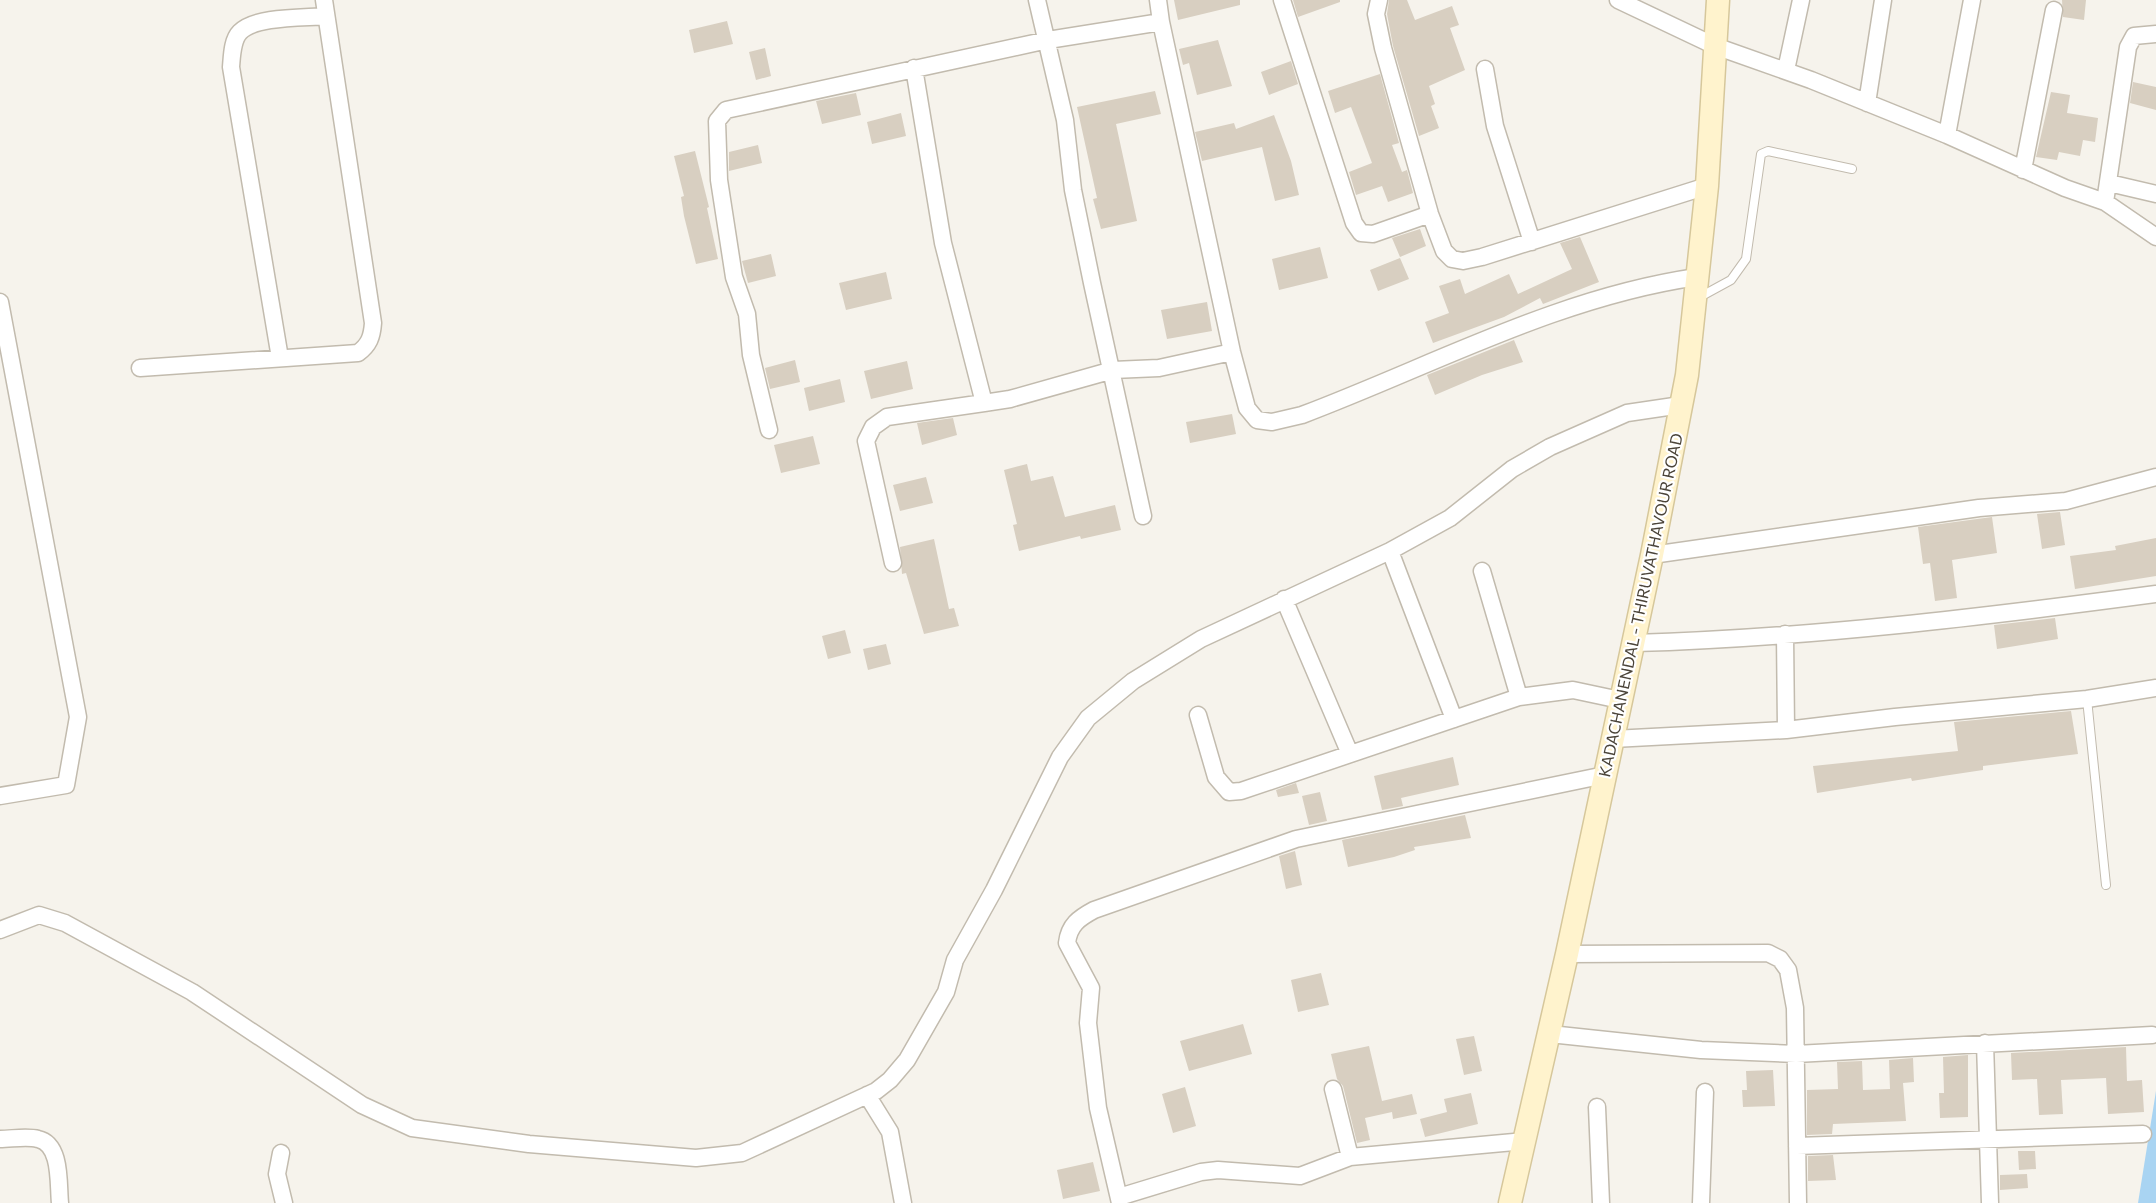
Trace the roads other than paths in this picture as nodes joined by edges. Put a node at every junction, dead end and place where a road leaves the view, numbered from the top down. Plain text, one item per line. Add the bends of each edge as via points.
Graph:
1 (1038, 0) edge
2 (1158, 0) edge
3 (1282, 0) edge
4 (1379, 0) edge
5 (1618, 0) edge
6 (1718, 0) edge
7 (1801, 0) edge
8 (1883, 0) edge
9 (1972, 0) edge
10 (325, 8) edge
11 (2054, 10) dead end
12 (1161, 22) junction
13 (2156, 34) edge
14 (1048, 40) junction
15 (1715, 46) junction
16 (914, 68) junction
17 (1485, 69) dead end
18 (1786, 70) junction
19 (1867, 103) junction
20 (1947, 135) junction
21 (1852, 169) dead end
22 (2023, 170) junction
23 (2109, 183) junction
24 (1707, 186) junction
25 (2156, 194) edge
26 (2105, 202) junction
27 (1430, 214) junction
28 (2156, 237) edge
29 (1532, 242) junction
30 (1697, 277) junction
31 (1695, 300) junction
32 (0, 302) edge
33 (1232, 352) junction
34 (280, 358) junction
35 (140, 368) dead end
36 (1113, 370) junction
37 (984, 403) junction
38 (1681, 405) junction
39 (770, 430) dead end
40 (2156, 477) edge
41 (1143, 516) dead end
42 (1390, 551) junction
43 (1652, 555) junction
44 (893, 563) dead end
45 (1482, 571) dead end
46 (2156, 594) edge
47 (1284, 599) junction
48 (1785, 634) junction
49 (1634, 642) junction
50 (2156, 688) edge
51 (1519, 698) junction
52 (2087, 699) junction
53 (1620, 700) junction
54 (1198, 715) dead end
55 (1454, 719) junction
56 (1786, 730) junction
57 (1613, 739) junction
58 (1350, 754) junction
59 (1605, 775) junction
60 (0, 796) edge
61 (2106, 885) dead end
62 (0, 930) edge
63 (1567, 954) junction
64 (1550, 1034) junction
65 (2152, 1035) dead end
66 (1985, 1043) junction
67 (1796, 1054) junction
68 (1333, 1089) dead end
69 (1704, 1092) dead end
70 (867, 1095) junction
71 (1597, 1107) dead end
72 (2143, 1134) dead end
73 (0, 1139) edge
74 (1987, 1140) junction
75 (1525, 1141) junction
76 (1797, 1146) junction
77 (281, 1153) dead end
78 (1350, 1157) junction
79 (1119, 1200) edge
80 (60, 1203) edge
81 (284, 1203) edge
82 (903, 1203) edge
83 (1510, 1203) edge
84 (1601, 1203) edge
85 (1701, 1203) edge
86 (1798, 1203) edge
87 (1990, 1203) edge

1 - 14 street
2 - 12 street
3 - 27 street via 1354,223 1361,233 1373,234
4 - 27 street via 1376,14 1383,48
5 - 15 street
6 - 15 main road, KADACHANENDAL - THIRUVATHAVOUR ROAD
7 - 18 street
8 - 19 street
9 - 20 street
10 - 34 street via 253,22 239,32 231,67
10 - 34 street via 372,335 358,353
11 - 22 street
12 - 14 street
12 - 33 street
13 - 23 street via 2134,36 2128,47
14 - 16 street
14 - 36 street via 1065,120 1073,190
15 - 18 street
15 - 24 main road, KADACHANENDAL - THIRUVATHAVOUR ROAD
16 - 37 street via 943,243
16 - 39 street via 726,111 717,121 719,180 734,277 747,314 751,355
17 - 29 street via 1495,126
18 - 19 street
19 - 20 street
20 - 22 street
21 - 31 lane via 1768,151 1761,154 1746,259 1731,280
22 - 26 street
23 - 25 street
23 - 26 street
24 - 29 street
24 - 30 main road, KADACHANENDAL - THIRUVATHAVOUR ROAD
26 - 28 street
27 - 29 street via 1444,251 1452,259 1463,261
30 - 31 main road, KADACHANENDAL - THIRUVATHAVOUR ROAD
30 - 33 street via 1649,284 1524,325 1368,390 1272,422 1257,420 1247,408
31 - 38 main road, KADACHANENDAL - THIRUVATHAVOUR ROAD
32 - 60 street via 78,717 66,785
33 - 36 street via 1159,368
34 - 35 street
36 - 37 street
36 - 41 street
37 - 44 street via 887,417 873,427 867,441
38 - 42 street via 1627,413 1550,447 1512,469 1450,518
38 - 43 main road, KADACHANENDAL - THIRUVATHAVOUR ROAD
40 - 43 street via 2067,501 1979,508
42 - 47 street
42 - 55 street
43 - 49 main road, KADACHANENDAL - THIRUVATHAVOUR ROAD
45 - 51 street
46 - 48 street via 1908,624
47 - 58 street
47 - 70 street via 1201,639 1133,681 1089,718 1060,757 955,960 946,992 907,1060 890,1080
48 - 49 street
48 - 56 street
49 - 53 main road, KADACHANENDAL - THIRUVATHAVOUR ROAD
50 - 52 street
51 - 53 street via 1573,690
51 - 55 street
52 - 56 street
52 - 61 lane
53 - 57 main road, KADACHANENDAL - THIRUVATHAVOUR ROAD
54 - 58 street via 1216,777 1229,792
55 - 58 street
56 - 57 street
57 - 59 main road, KADACHANENDAL - THIRUVATHAVOUR ROAD
59 - 63 main road, KADACHANENDAL - THIRUVATHAVOUR ROAD
59 - 79 street via 1296,839 1080,917 1068,933 1067,943 1091,988 1088,1023 1098,1108
62 - 70 street via 39,915 65,923 192,993 362,1105 412,1128 529,1144 696,1158 742,1153
63 - 64 main road, KADACHANENDAL - THIRUVATHAVOUR ROAD
63 - 67 street via 1767,953 1780,959 1788,970 1795,1008
64 - 67 street via 1701,1050
64 - 75 main road, KADACHANENDAL - THIRUVATHAVOUR ROAD
65 - 66 street
66 - 67 street
66 - 74 street
67 - 76 street
68 - 78 street
69 - 85 street
70 - 82 street via 890,1132
71 - 84 street
72 - 74 street
73 - 80 street via 38,1139 47,1143 56,1162
74 - 76 street
74 - 87 street
75 - 78 street
75 - 83 main road, KADACHANENDAL - THIRUVATHAVOUR ROAD
76 - 86 street
77 - 81 street via 277,1174
78 - 79 street via 1300,1176 1201,1172

